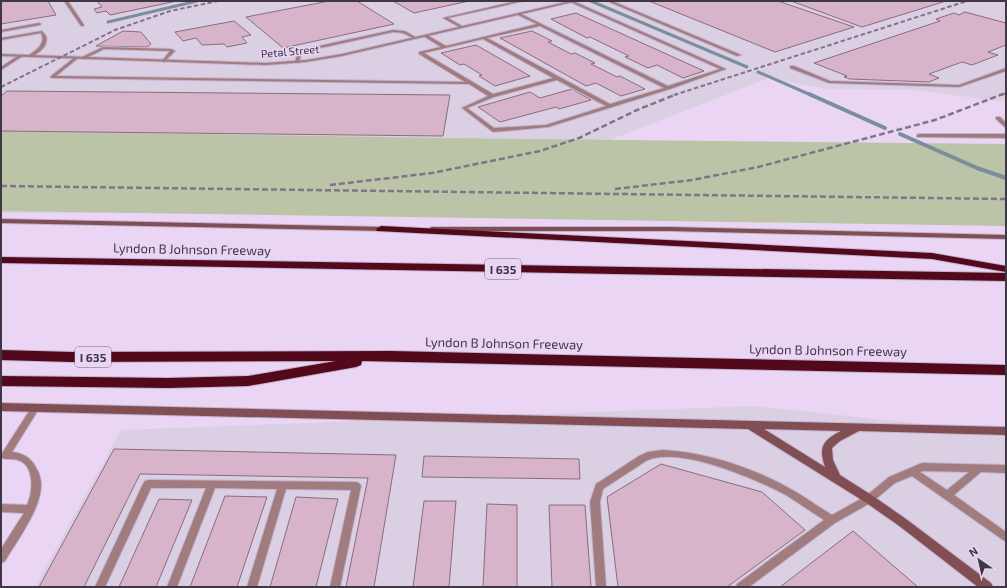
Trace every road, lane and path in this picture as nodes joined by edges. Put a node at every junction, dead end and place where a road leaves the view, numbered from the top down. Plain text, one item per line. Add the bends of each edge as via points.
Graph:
1 (66, 1) edge
2 (522, 1) edge
3 (572, 1) edge
4 (609, 1) edge
5 (519, 14) junction
6 (39, 24) dead end
7 (82, 25) dead end
8 (540, 25) junction
9 (461, 28) junction
10 (1, 31) edge
11 (426, 36) junction
12 (415, 38) junction
13 (483, 38) junction
14 (1, 39) edge
15 (445, 47) junction
16 (1, 55) edge
17 (739, 55) dead end
18 (21, 56) junction
19 (31, 56) junction
20 (75, 58) junction
21 (82, 58) junction
22 (164, 60) junction
23 (297, 62) junction
24 (792, 67) dead end
25 (1, 69) edge
26 (1006, 69) edge
27 (557, 78) junction
28 (470, 82) junction
29 (668, 88) junction
30 (492, 96) junction
31 (610, 106) junction
32 (998, 118) dead end
33 (1006, 126) edge
34 (919, 136) dead end
35 (1006, 136) edge
36 (1, 221) edge
37 (381, 229) junction
38 (1006, 237) edge
39 (1, 260) edge
40 (1006, 269) edge
41 (1006, 277) edge
42 (1, 356) edge
43 (391, 356) junction
44 (1006, 370) edge
45 (1, 381) edge
46 (1, 407) edge
47 (36, 407) junction
48 (750, 425) junction
49 (859, 428) junction
50 (1006, 431) edge
51 (2, 457) edge
52 (980, 468) junction
53 (1006, 469) edge
54 (912, 471) junction
55 (836, 480) junction
56 (212, 484) junction
57 (283, 485) junction
58 (947, 496) junction
59 (869, 499) junction
60 (1, 508) edge
61 (31, 509) junction
62 (832, 520) junction
63 (1006, 537) edge
64 (1, 558) edge
65 (100, 587) edge
66 (172, 587) edge
67 (252, 587) edge
68 (335, 587) edge
69 (601, 587) edge
70 (741, 587) edge
71 (987, 587) edge

1 - 7 lane
2 - 9 lane via 445,18
3 - 5 street, Petal Street
3 - 29 lane via 724,69
4 - 17 lane
5 - 8 lane
5 - 9 street, Petal Street
6 - 10 lane
8 - 13 lane
8 - 29 lane
9 - 11 street, Petal Street
11 - 12 street, Petal Street
11 - 15 lane
12 - 23 street, Petal Street via 342,55
12 - 23 lane via 404,32 393,31 306,50 299,53
13 - 15 lane
13 - 27 lane
14 - 19 lane via 42,32 45,43
15 - 28 lane via 420,53
16 - 18 street, Petal Street
18 - 19 street, Petal Street
18 - 25 lane
19 - 20 street, Petal Street
20 - 21 street, Petal Street
20 - 28 lane via 52,77
21 - 22 street, Petal Street
21 - 22 lane via 103,48 171,50
22 - 23 street, Petal Street via 256,64
24 - 26 lane via 829,82 959,86
27 - 30 lane
27 - 31 lane
28 - 30 lane
29 - 31 lane
30 - 31 lane via 464,108 493,130 546,126
32 - 33 lane
34 - 35 lane
36 - 37 main road
37 - 38 main road via 670,229
37 - 40 highway via 932,256
39 - 41 highway, Lyndon B Johnson Freeway / I 635
42 - 43 highway, Lyndon B Johnson Freeway / I 635
43 - 44 highway, Lyndon B Johnson Freeway / I 635
43 - 45 highway via 248,381
46 - 47 main road
47 - 48 main road
47 - 51 lane
48 - 49 main road
48 - 55 main road
49 - 50 main road
49 - 55 main road via 834,437 827,446 827,461
51 - 61 lane via 20,457 34,471 38,489
52 - 53 lane
52 - 54 lane via 922,467
52 - 58 lane
54 - 58 lane
54 - 59 lane via 892,480
55 - 59 main road
56 - 57 lane
56 - 65 lane via 148,484
56 - 66 lane
57 - 67 lane
57 - 68 lane via 356,486
58 - 63 lane
59 - 62 lane
59 - 71 main road
60 - 61 lane
61 - 64 lane
62 - 69 lane via 788,492 742,472 693,457 664,453 648,456 599,487 595,502
62 - 70 lane

